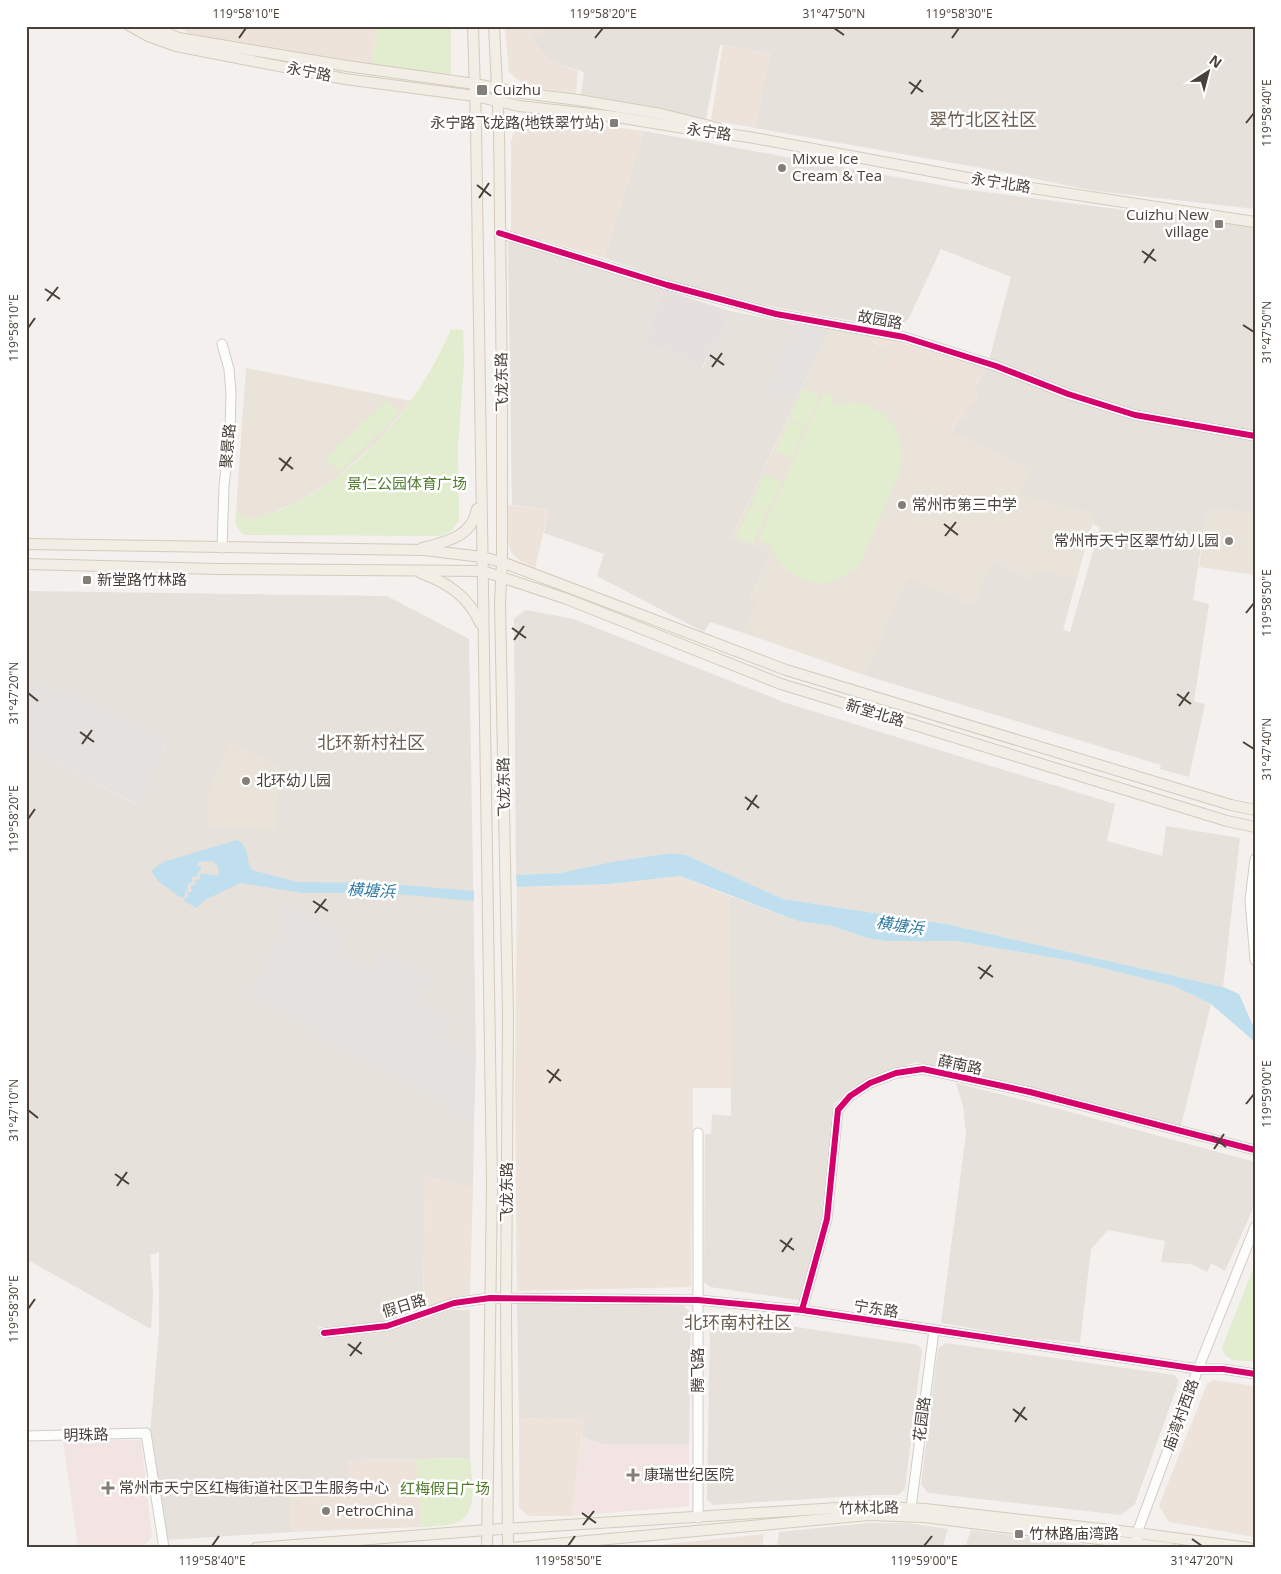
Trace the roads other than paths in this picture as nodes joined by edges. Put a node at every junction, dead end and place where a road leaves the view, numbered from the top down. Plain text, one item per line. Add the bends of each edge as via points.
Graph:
1 (130, 26) edge
2 (149, 26) edge
3 (473, 26) edge
4 (494, 26) edge
5 (172, 30) edge
6 (474, 84) junction
7 (496, 88) junction
8 (475, 96) junction
9 (497, 101) junction
10 (749, 137) junction
11 (1255, 222) edge
12 (499, 233) junction
13 (222, 344) dead end
14 (1255, 436) edge
15 (480, 488) junction
16 (26, 544) edge
17 (222, 548) junction
18 (414, 550) junction
19 (482, 557) junction
20 (502, 562) junction
21 (26, 564) edge
22 (415, 570) junction
23 (482, 571) junction
24 (502, 577) junction
25 (482, 629) junction
26 (1255, 810) edge
27 (1255, 827) edge
28 (1255, 859) edge
29 (1255, 960) edge
30 (698, 1133) dead end
31 (1255, 1150) edge
32 (1255, 1227) edge
33 (490, 1298) junction
34 (506, 1298) junction
35 (698, 1300) junction
36 (802, 1310) junction
37 (934, 1330) junction
38 (324, 1333) dead end
39 (1198, 1370) junction
40 (1255, 1374) edge
41 (26, 1436) edge
42 (911, 1508) junction
43 (698, 1518) junction
44 (486, 1530) junction
45 (508, 1530) junction
46 (1137, 1541) edge
47 (164, 1548) edge
48 (256, 1548) edge
49 (487, 1548) edge
50 (510, 1548) edge
51 (1170, 1548) edge
52 (1249, 1548) edge

1 - 8 main road, 永宁路 via 176,46 345,79
2 - 5 main road, 永宁路
3 - 6 main road, 飞龙东路
4 - 7 main road, 飞龙东路
5 - 6 main road, 永宁路 via 179,38
6 - 7 main road, 永宁路
6 - 8 main road, 飞龙东路
7 - 9 main road, 飞龙东路
7 - 10 main road, 永宁路 via 661,114
8 - 9 main road, 永宁路
8 - 15 main road, 飞龙东路
9 - 10 main road, 永宁路
9 - 12 main road, 飞龙东路
10 - 11 main road, 永宁北路 via 979,180
12 - 14 street, 故园路 via 667,285 776,314 904,337 1135,415
12 - 20 main road, 飞龙东路
13 - 17 street, 聚景路 via 231,393
15 - 18 main road via 476,518 467,531 450,541
15 - 19 main road, 飞龙东路
16 - 17 main road
17 - 18 main road
18 - 19 main road, 新堂北路
19 - 20 main road, 新堂北路
19 - 23 main road, 飞龙东路
20 - 24 main road, 飞龙东路
20 - 26 main road, 新堂北路 via 786,670
21 - 22 main road, 新堂北路
22 - 23 main road, 新堂北路
22 - 25 main road via 442,580 463,597 476,613
23 - 24 main road, 新堂北路
23 - 25 main road, 飞龙东路
24 - 27 main road, 新堂北路 via 567,599 781,684
24 - 34 main road, 飞龙东路 via 508,1014
25 - 33 main road, 飞龙东路 via 492,1184
28 - 29 street via 1250,900
30 - 35 street, 腾飞路
31 - 36 street, 薛南路 via 1030,1092 923,1069 896,1073 864,1087 850,1096 838,1110 826,1219
32 - 39 street, 庙湾村西路
33 - 34 street, 宁东路
33 - 38 street, 假日路 via 454,1303 387,1326
33 - 44 main road, 飞龙东路
34 - 35 street, 宁东路
34 - 45 main road, 飞龙东路
35 - 36 street, 宁东路
35 - 43 street, 腾飞路
36 - 37 street, 宁东路
37 - 39 street, 宁东路
37 - 42 street, 花园路
39 - 40 street, 宁东路 via 1223,1369
39 - 46 street, 庙湾村西路
41 - 47 street, 明珠路 via 146,1433
42 - 43 main road, 竹林北路 via 869,1506
42 - 46 main road, 竹林北路
43 - 45 main road, 竹林北路
44 - 45 main road, 竹林北路
44 - 48 main road, 竹林北路
44 - 49 main road, 飞龙东路
45 - 50 main road, 飞龙东路
46 - 50 main road, 竹林北路 via 924,1516 869,1515
46 - 51 main road, 竹林北路
46 - 52 main road, 竹林北路

